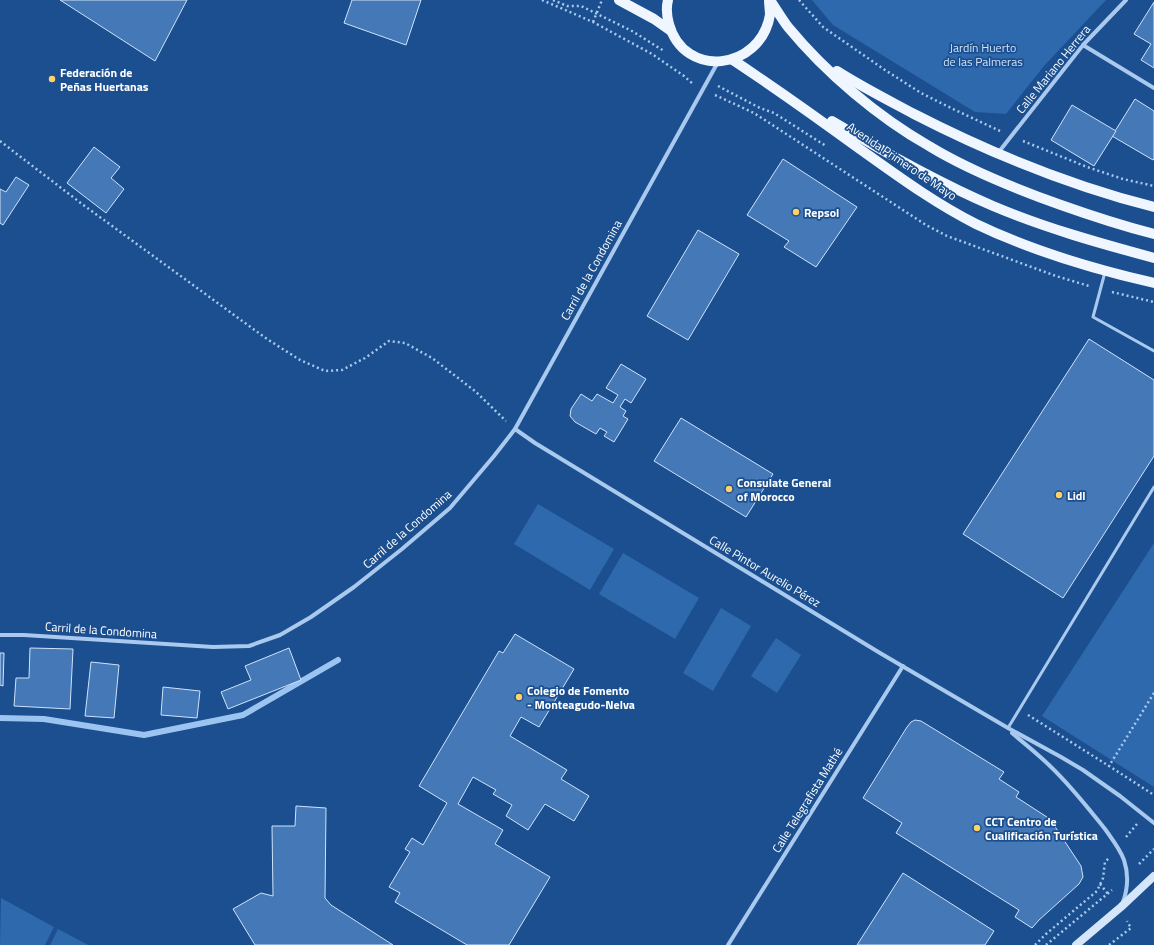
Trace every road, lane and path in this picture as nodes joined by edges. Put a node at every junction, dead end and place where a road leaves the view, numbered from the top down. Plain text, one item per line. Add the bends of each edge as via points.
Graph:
1 (542, 0) edge
2 (602, 0) edge
3 (619, 0) edge
4 (668, 0) edge
5 (769, 0) edge
6 (799, 0) edge
7 (1126, 0) edge
8 (593, 22) junction
9 (671, 31) junction
10 (1083, 45) junction
11 (733, 60) junction
12 (819, 60) junction
13 (718, 62) junction
14 (1154, 88) edge
15 (702, 90) junction
16 (780, 91) junction
17 (1011, 136) junction
18 (0, 141) edge
19 (998, 153) junction
20 (1154, 186) edge
21 (1154, 207) edge
22 (1154, 234) edge
23 (1154, 258) edge
24 (1105, 271) junction
25 (1154, 283) edge
26 (1100, 290) junction
27 (1154, 302) edge
28 (1154, 351) edge
29 (514, 428) junction
30 (1154, 487) edge
31 (0, 635) edge
32 (903, 666) junction
33 (1154, 693) edge
34 (1019, 710) junction
35 (1008, 728) junction
36 (1109, 766) junction
37 (1154, 795) edge
38 (1144, 815) junction
39 (1154, 823) edge
40 (1118, 847) junction
41 (1154, 849) edge
42 (1127, 876) junction
43 (1154, 876) edge
44 (1121, 907) junction
45 (728, 945) edge
46 (1035, 945) edge
47 (1046, 945) edge
48 (1076, 945) edge

1 - 8 path
2 - 8 path
3 - 9 main road
4 - 9 main road
5 - 11 main road via 770,14 766,29 758,42
5 - 12 main road via 788,27
6 - 17 path via 823,27 885,70 921,93
7 - 10 street, Calle Mariano Herrera
8 - 15 path via 652,54
9 - 13 main road via 682,47 690,53 708,61
10 - 14 street
10 - 17 street, Calle Mariano Herrera
11 - 13 main road
11 - 16 main road, Avenida Primero de Mayo
12 - 19 main road via 905,109
12 - 22 main road via 840,81 881,114 952,159 1033,195
13 - 15 street, Carril de la Condomina
15 - 26 path via 754,113 926,225 947,236
15 - 29 street, Carril de la Condomina
16 - 23 main road, Avenida Primero de Mayo via 891,156 992,206 1075,236
16 - 24 main road, Avenida Primero de Mayo via 900,178 975,223 1043,252
17 - 19 street, Calle Mariano Herrera
17 - 20 path via 1087,168
18 - 29 path via 260,334 300,360 326,370 342,370 389,341 405,343 432,358 475,391
19 - 21 main road via 1042,172
24 - 25 main road, Avenida Primero de Mayo
24 - 26 lane
26 - 27 path
26 - 28 lane via 1093,317
29 - 31 street, Carril de la Condomina via 450,508 354,587 280,635 249,646 213,647
29 - 32 street, Calle Pintor Aurelio Pérez
30 - 34 lane
32 - 35 street, Calle Pintor Aurelio Pérez
32 - 45 street, Calle Telegrafista Mathé
33 - 36 path
34 - 35 lane
34 - 36 path
35 - 38 street, Calle Pintor Aurelio Pérez via 1083,770
35 - 40 street, Calle Pintor Aurelio Pérez via 1052,768
36 - 37 path
38 - 39 street, Calle Pintor Aurelio Pérez
38 - 40 path
40 - 42 street, Calle Pintor Aurelio Pérez via 1124,859
40 - 46 path via 1105,862 1098,891
41 - 42 path
42 - 44 street, Calle Pintor Aurelio Pérez via 1126,893
42 - 47 path
43 - 44 main road
44 - 48 main road

